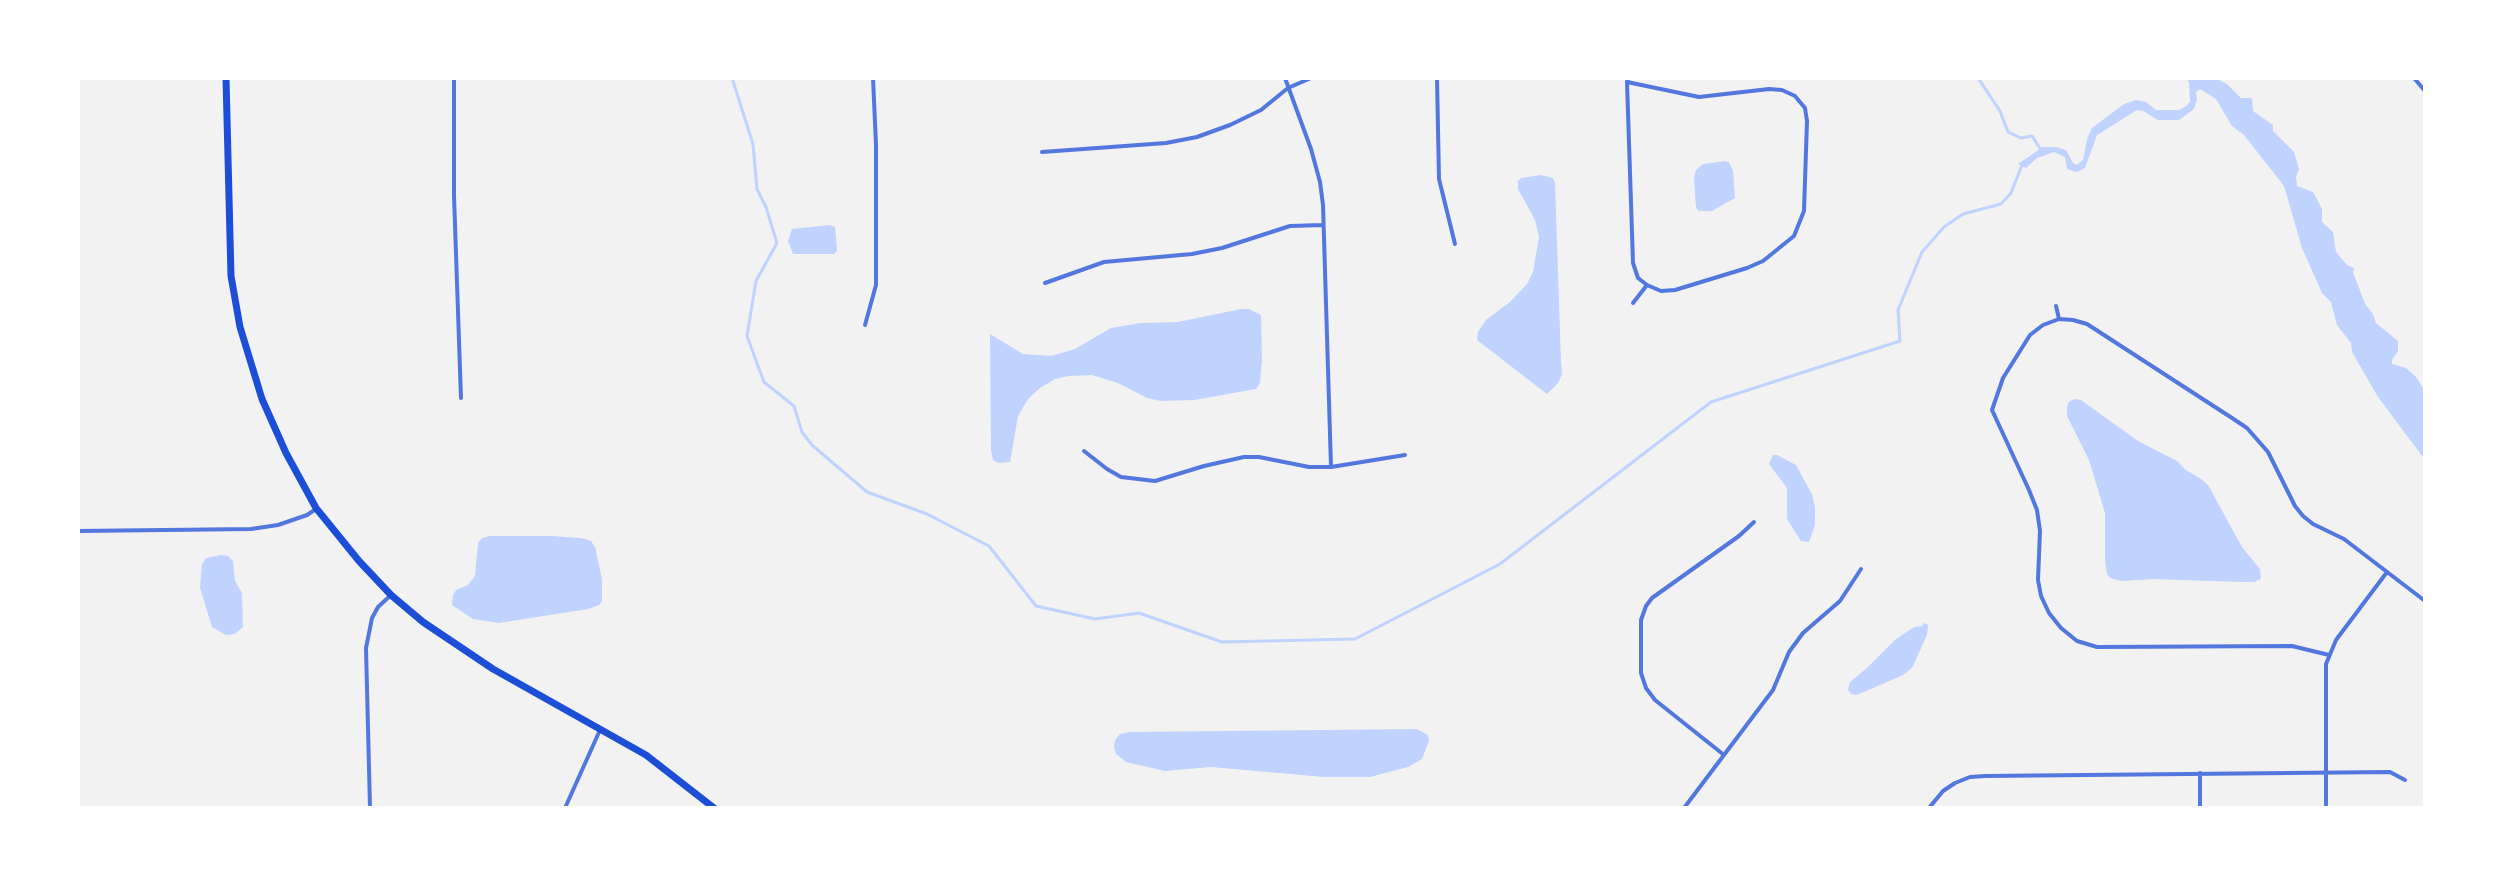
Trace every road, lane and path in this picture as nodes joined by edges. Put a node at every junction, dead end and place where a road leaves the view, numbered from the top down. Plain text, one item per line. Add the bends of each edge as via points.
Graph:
1 (226, 78) edge
2 (454, 78) edge
3 (873, 78) edge
4 (1285, 78) edge
5 (1311, 78) edge
6 (1437, 78) edge
7 (2414, 78) edge
8 (1628, 80) edge
9 (1288, 88) junction
10 (2425, 91) edge
11 (1042, 152) dead end
12 (1323, 225) junction
13 (1455, 244) dead end
14 (1045, 283) dead end
15 (1647, 285) junction
16 (1633, 303) dead end
17 (2056, 306) dead end
18 (2059, 319) junction
19 (865, 325) dead end
20 (461, 398) dead end
21 (1084, 451) dead end
22 (1405, 455) dead end
23 (1331, 467) junction
24 (316, 508) junction
25 (1754, 522) dead end
26 (78, 531) edge
27 (1861, 569) dead end
28 (2387, 572) junction
29 (391, 595) junction
30 (2425, 601) edge
31 (2329, 655) junction
32 (601, 728) junction
33 (1724, 755) junction
34 (2325, 772) junction
35 (2200, 773) junction
36 (2405, 780) dead end
37 (370, 808) edge
38 (565, 808) edge
39 (714, 808) edge
40 (1684, 808) edge
41 (1929, 808) edge
42 (2200, 808) edge
43 (2326, 808) edge

1 - 24 main road via 231,276 240,327 262,399
2 - 20 street
3 - 19 street via 876,285
4 - 9 street
5 - 9 street
6 - 13 street via 1439,179
7 - 10 street
8 - 15 street via 1633,263
8 - 15 street via 1699,97 1782,90 1805,108 1807,121 1804,211 1794,236 1747,268 1675,290
9 - 11 street via 1261,110 1197,137
9 - 12 street via 1320,182
12 - 14 street via 1290,226 1192,254 1104,262
12 - 23 street
15 - 16 street
17 - 18 street
18 - 28 street via 2087,324 2247,428 2268,452 2303,516
18 - 31 street via 2030,335 2003,378 1992,410 2037,510 2041,596 2061,628 2077,641 2097,647 2292,646
21 - 23 street via 1121,477 1137,481 1244,457
22 - 23 street
24 - 26 street via 278,525 251,529
24 - 29 main road
25 - 33 street via 1652,598 1641,620 1646,688
27 - 33 street via 1840,601 1789,652 1773,690
28 - 30 street
28 - 31 street
29 - 32 main road via 460,649
29 - 37 street via 372,618 366,648
31 - 34 street
32 - 38 street
32 - 39 main road
33 - 40 street
34 - 35 street
34 - 36 street via 2390,772
34 - 43 street
35 - 41 street via 1970,777 1943,791
35 - 42 street

